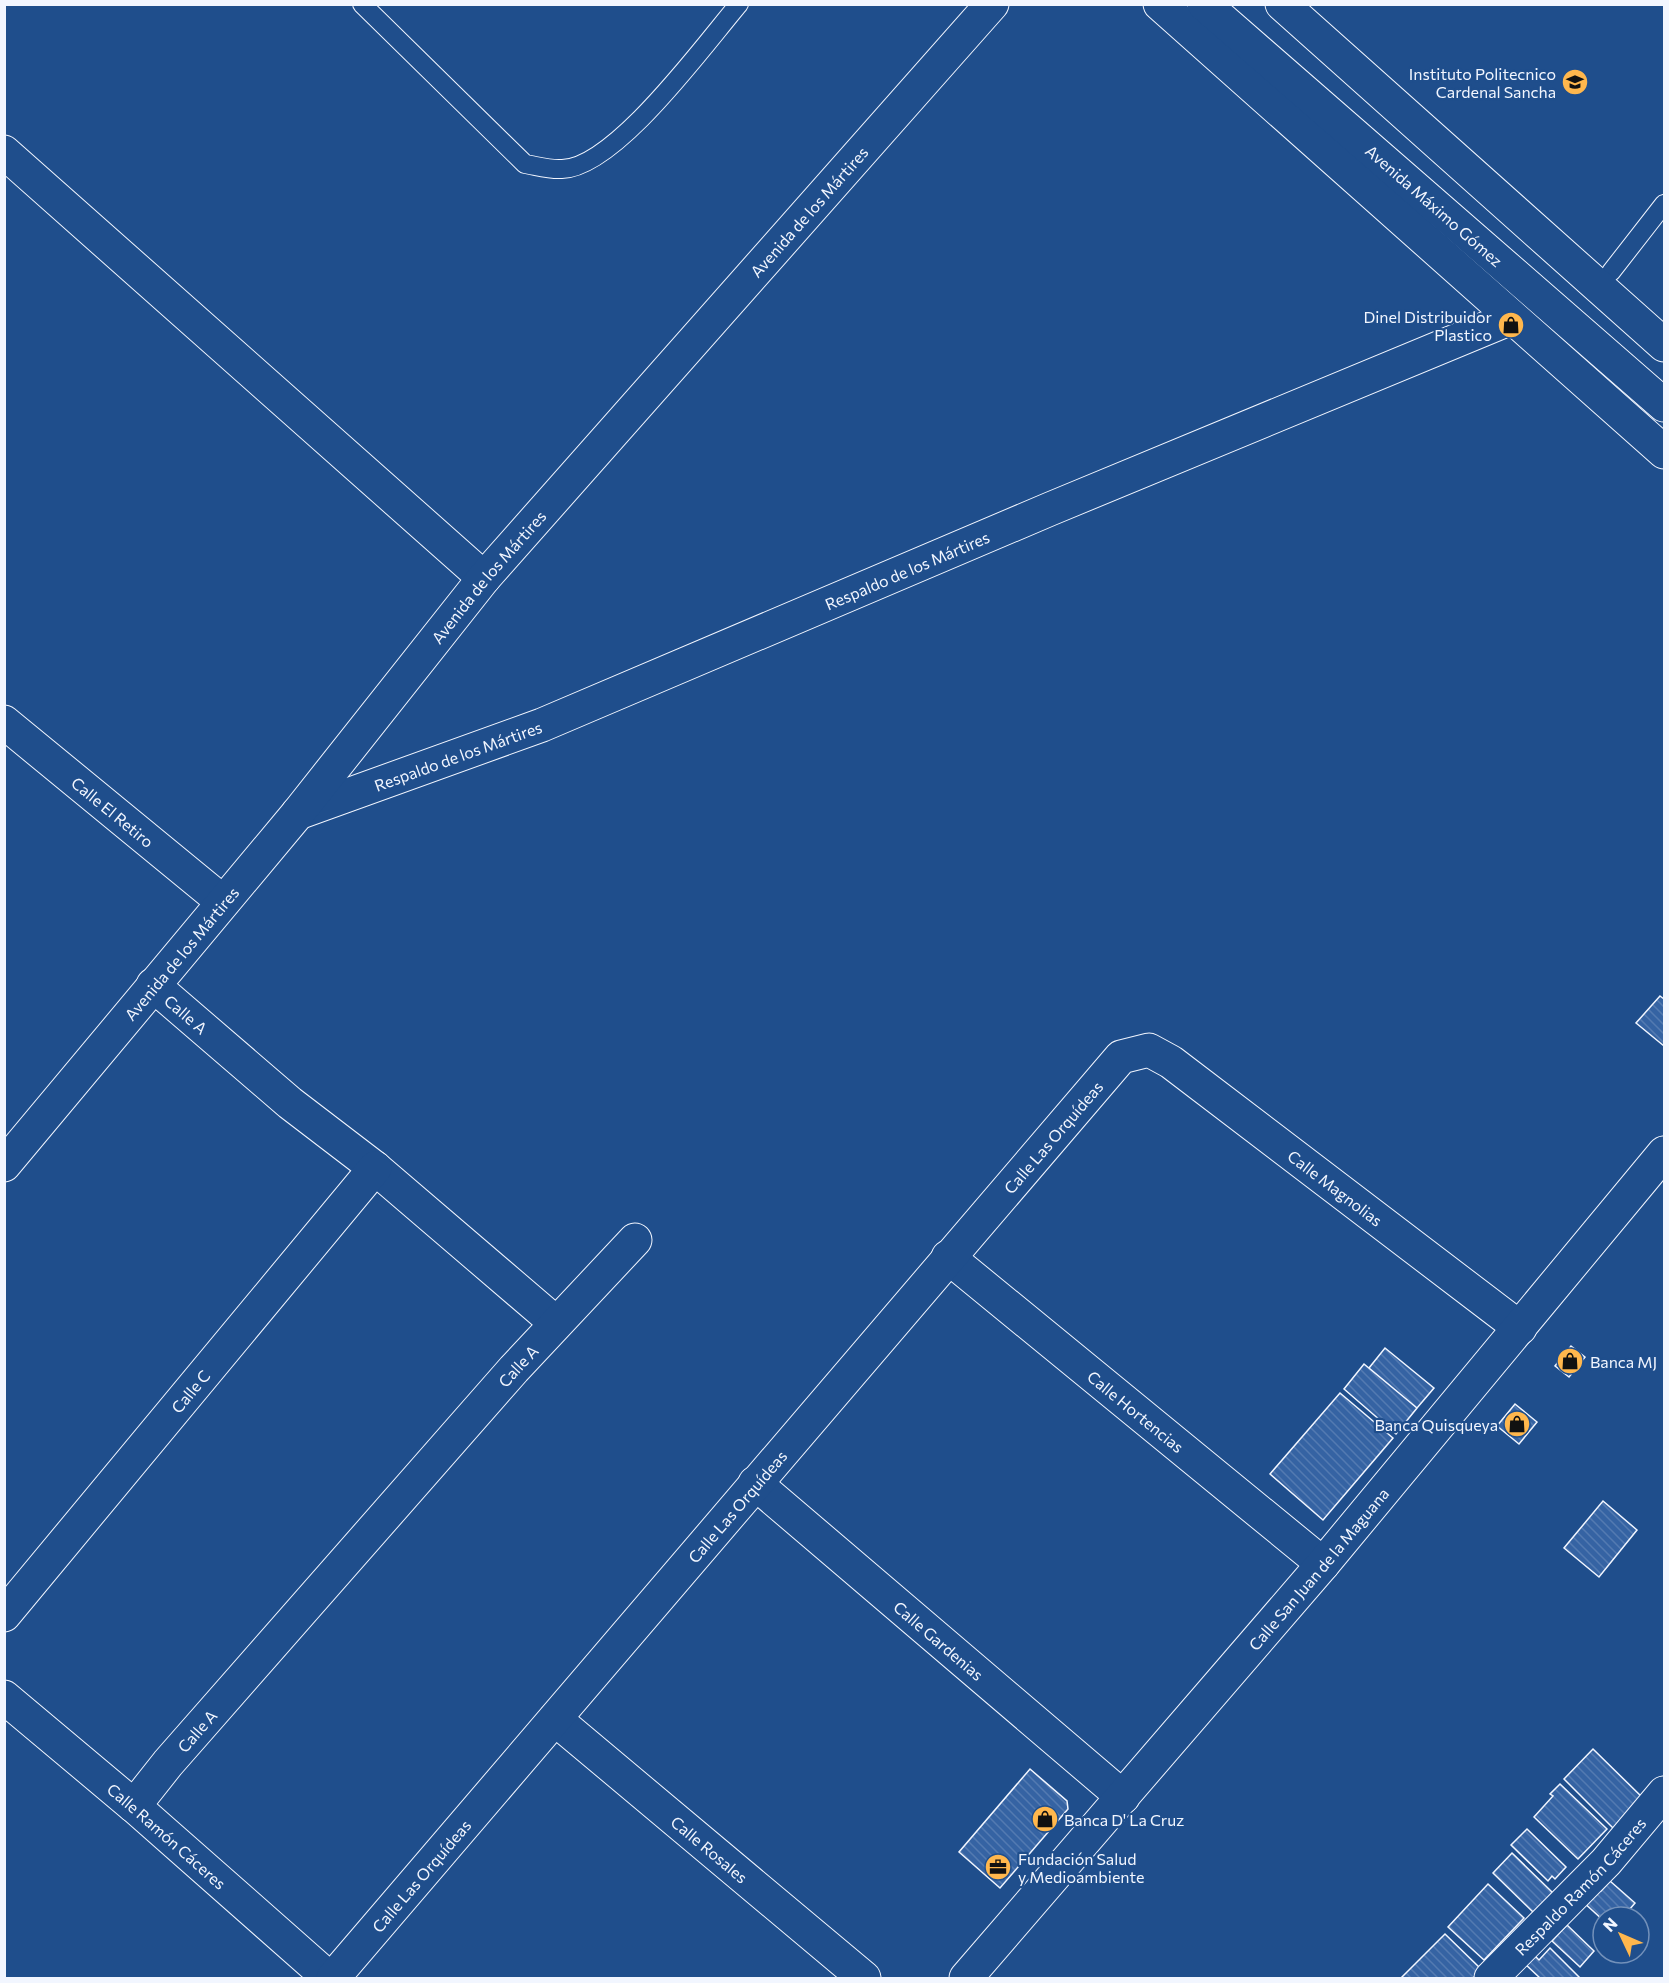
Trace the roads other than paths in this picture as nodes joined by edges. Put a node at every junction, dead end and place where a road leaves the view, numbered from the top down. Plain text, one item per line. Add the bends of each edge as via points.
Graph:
1 (362, 4) edge
2 (739, 4) edge
3 (992, 4) edge
4 (1160, 4) edge
5 (1204, 4) edge
6 (1282, 4) edge
7 (1312, 4) edge
8 (4, 152) edge
9 (1665, 204) edge
10 (1611, 272) junction
11 (1511, 318) junction
12 (1665, 320) edge
13 (1665, 345) edge
14 (1665, 405) edge
15 (1665, 452) edge
16 (484, 578) junction
17 (4, 722) edge
18 (298, 813) junction
19 (222, 901) junction
20 (153, 985) junction
21 (1149, 1050) joint
22 (1665, 1153) edge
23 (4, 1165) edge
24 (375, 1168) junction
25 (635, 1240) dead end
26 (948, 1257) junction
27 (556, 1323) junction
28 (1520, 1328) junction
29 (755, 1483) junction
30 (1323, 1564) junction
31 (4, 1615) edge
32 (4, 1697) edge
33 (555, 1719) junction
34 (1665, 1793) edge
35 (1123, 1797) junction
36 (134, 1806) junction
37 (331, 1978) edge
38 (864, 1978) edge
39 (966, 1978) edge
40 (1491, 1978) edge

1 - 2 lane via 525,164 563,170 594,160 630,131
3 - 16 street, Avenida de los Mártires
4 - 11 street
5 - 14 street, Avenida Máximo Gómez
6 - 13 street
7 - 10 street
8 - 16 street
9 - 10 lane
10 - 12 street
11 - 15 street
11 - 18 street, Respaldo de los Mártires via 542,725
16 - 18 street, Avenida de los Mártires
17 - 19 street, Calle El Retiro
18 - 19 street, Avenida de los Mártires
19 - 20 street, Avenida de los Mártires
20 - 23 street, Avenida de los Mártires
20 - 24 street, Calle A via 290,1102
21 - 26 street, Calle Las Orquídeas via 1121,1057
21 - 28 street, Calle Magnolias via 1171,1062
22 - 28 street, Calle San Juan de la Maguana
24 - 27 street, Calle A
24 - 31 street, Calle C
25 - 27 street
26 - 29 street, Calle Las Orquídeas
26 - 30 street, Calle Hortencias
27 - 36 street, Calle A
28 - 30 street, Calle San Juan de la Maguana
29 - 33 street, Calle Las Orquídeas
29 - 35 street, Calle Gardenias
30 - 35 street, Calle San Juan de la Maguana
32 - 36 street, Calle Ramón Cáceres
33 - 37 street, Calle Las Orquídeas
33 - 38 street, Calle Rosales
34 - 40 street, Respaldo Ramón Cáceres via 1606,1862
35 - 39 street, Calle San Juan de la Maguana
36 - 37 street, Calle Ramón Cáceres

